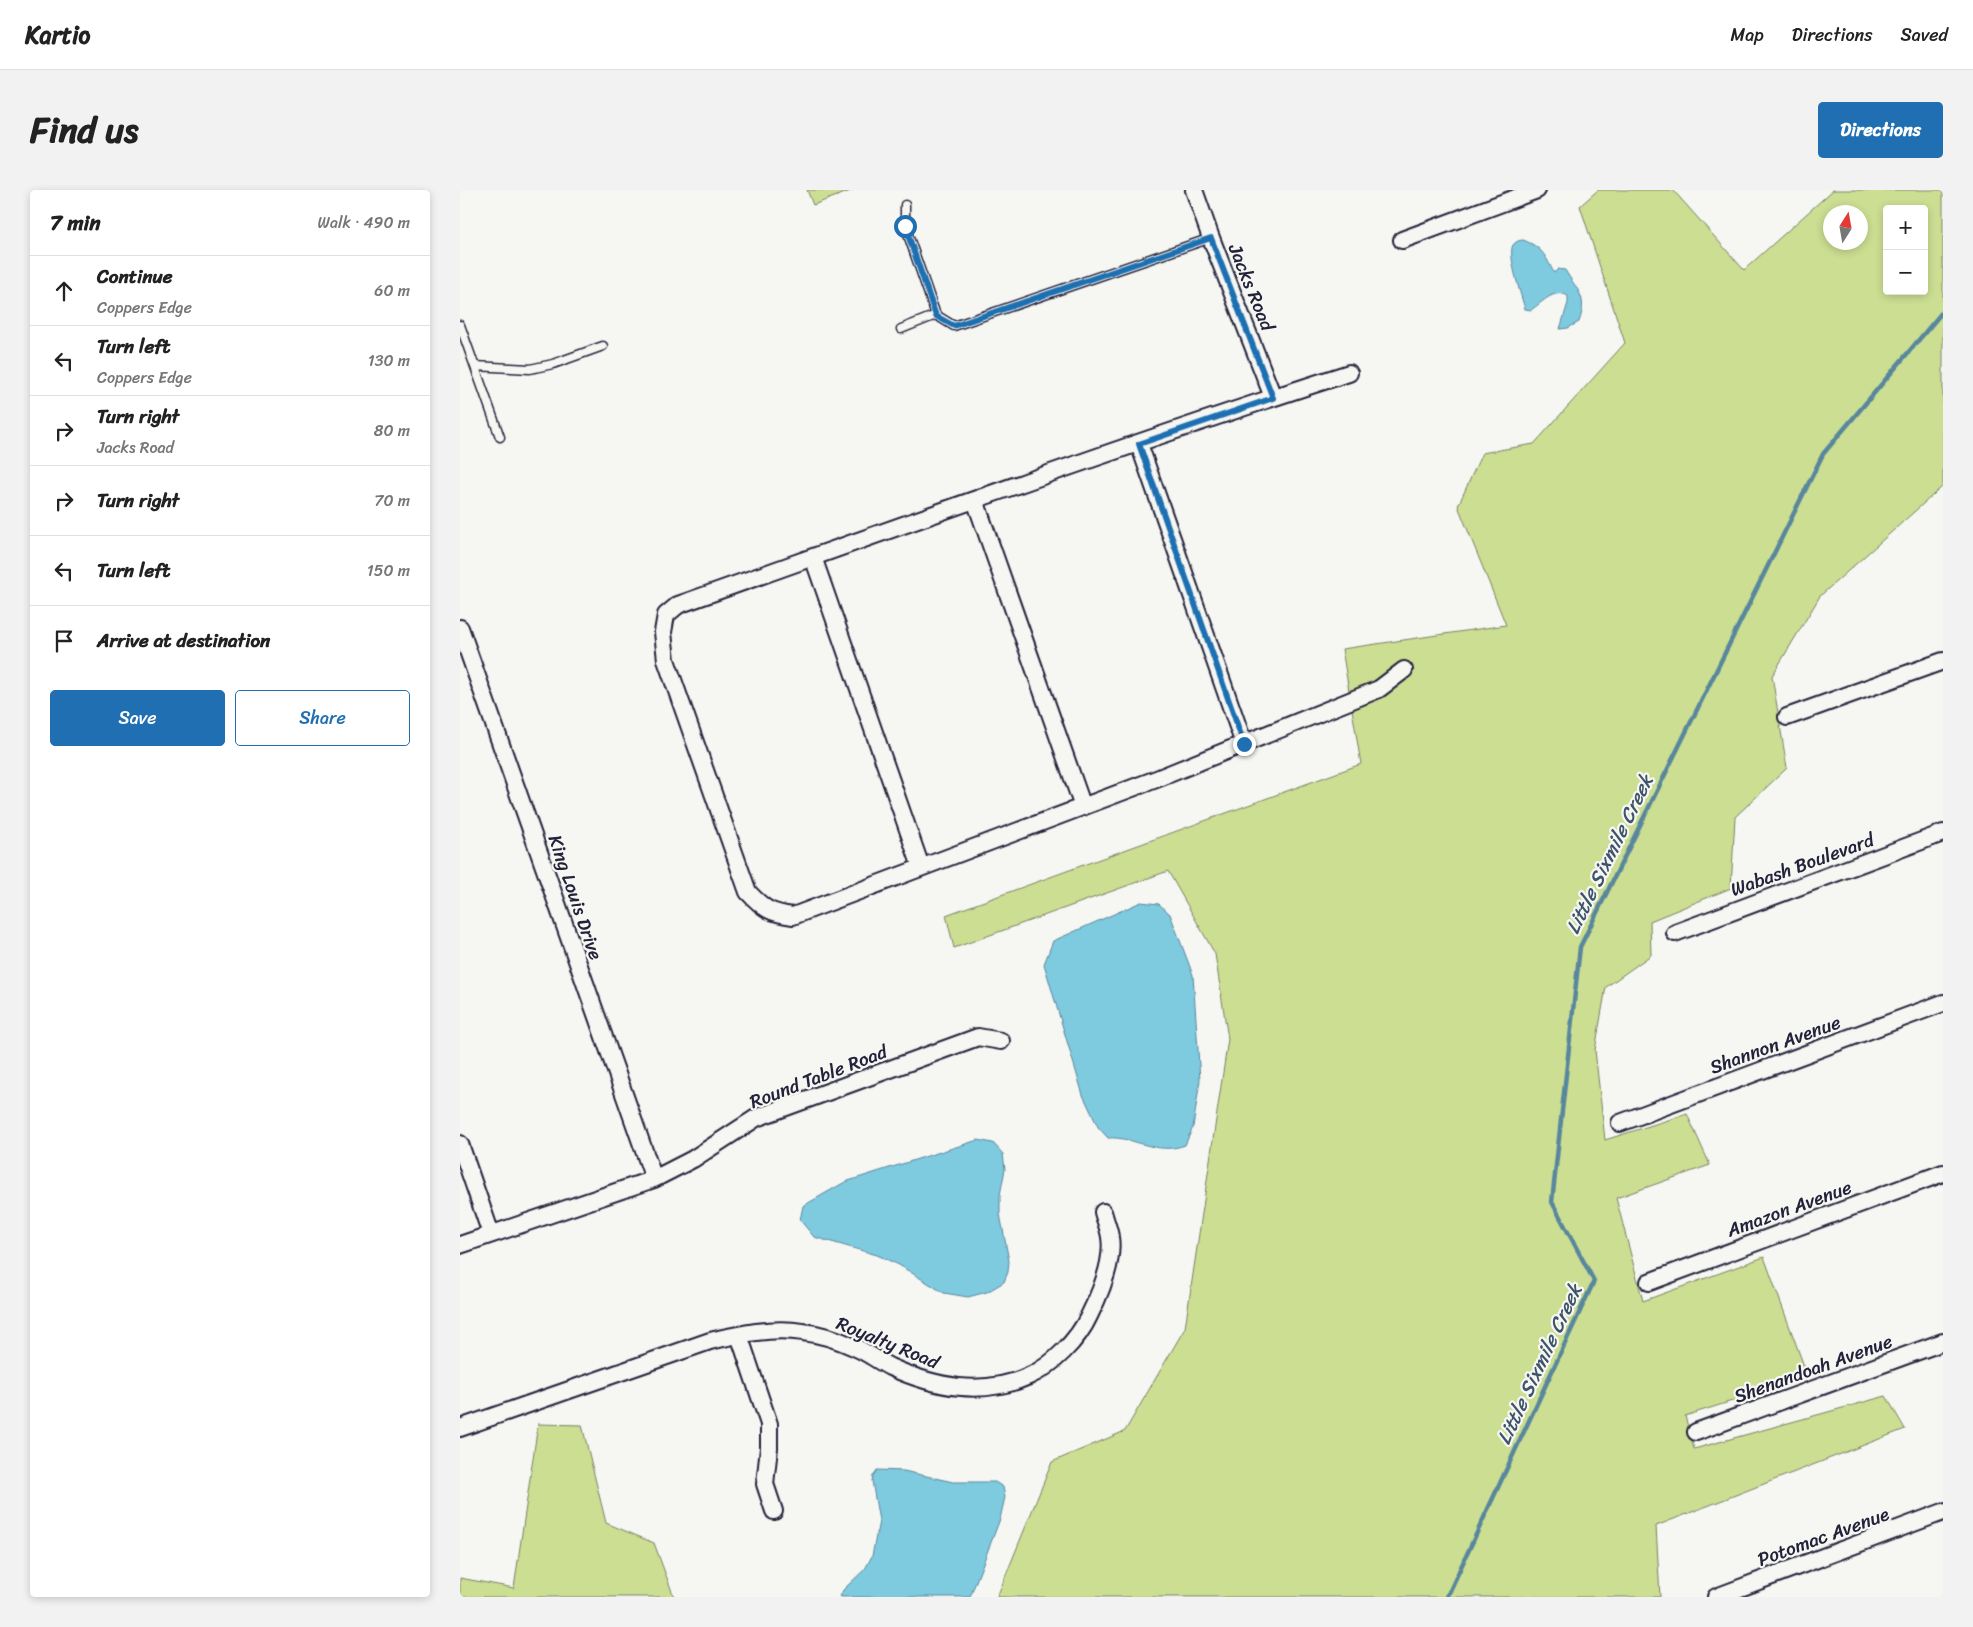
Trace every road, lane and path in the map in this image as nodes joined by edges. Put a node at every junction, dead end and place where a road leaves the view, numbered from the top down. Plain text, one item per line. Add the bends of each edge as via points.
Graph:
1 (1194, 190) edge
2 (1537, 190) edge
3 (905, 205) dead end
4 (1211, 238) junction
5 (1402, 240) dead end
6 (936, 316) junction
7 (460, 325) edge
8 (901, 329) dead end
9 (604, 346) dead end
10 (475, 366) junction
11 (1349, 373) dead end
12 (1273, 398) junction
13 (500, 437) dead end
14 (1139, 444) junction
15 (975, 500) junction
16 (813, 557) junction
17 (460, 628) edge
18 (1943, 661) edge
19 (1404, 670) dead end
20 (1787, 717) dead end
21 (1244, 744) junction
22 (1083, 807) junction
23 (1943, 833) edge
24 (921, 867) junction
25 (1675, 933) dead end
26 (1943, 1003) edge
27 (1001, 1041) dead end
28 (1620, 1123) dead end
29 (460, 1144) edge
30 (1943, 1173) edge
31 (654, 1179) junction
32 (1103, 1212) dead end
33 (492, 1234) junction
34 (460, 1245) edge
35 (1650, 1282) dead end
36 (739, 1334) junction
37 (1943, 1342) edge
38 (460, 1428) edge
39 (1696, 1432) dead end
40 (774, 1512) dead end
41 (1943, 1512) edge
42 (1716, 1597) edge

1 - 4 street, Jacks Road
2 - 5 street
3 - 6 lane via 905,226
4 - 6 lane via 954,326
4 - 12 street, Jacks Road
6 - 8 lane
7 - 10 lane
9 - 10 lane via 530,369
10 - 13 lane
11 - 12 street
12 - 14 street
14 - 15 street
14 - 21 street
15 - 16 street
15 - 22 street
16 - 24 street
16 - 24 street via 678,605 666,615 663,632 666,660 748,892 761,907 774,914 793,916
17 - 31 street, King Louis Drive
18 - 20 street
19 - 21 street via 1378,689
21 - 22 street
22 - 24 street
23 - 25 street, Wabash Boulevard
26 - 28 street, Shannon Avenue
27 - 31 street, Round Table Road via 978,1037 756,1118 693,1159
29 - 33 street
30 - 35 street, Amazon Avenue
31 - 33 street, Round Table Road
32 - 36 street, Royalty Road via 1111,1238 1108,1266 1086,1323 1060,1356 1040,1371 1016,1382 992,1388 960,1388 910,1375 832,1339 777,1330
33 - 34 street, Round Table Road
36 - 38 street, Royalty Road via 710,1341
36 - 40 street via 769,1424 765,1484
37 - 39 street, Shenandoah Avenue
41 - 42 street, Potomac Avenue

